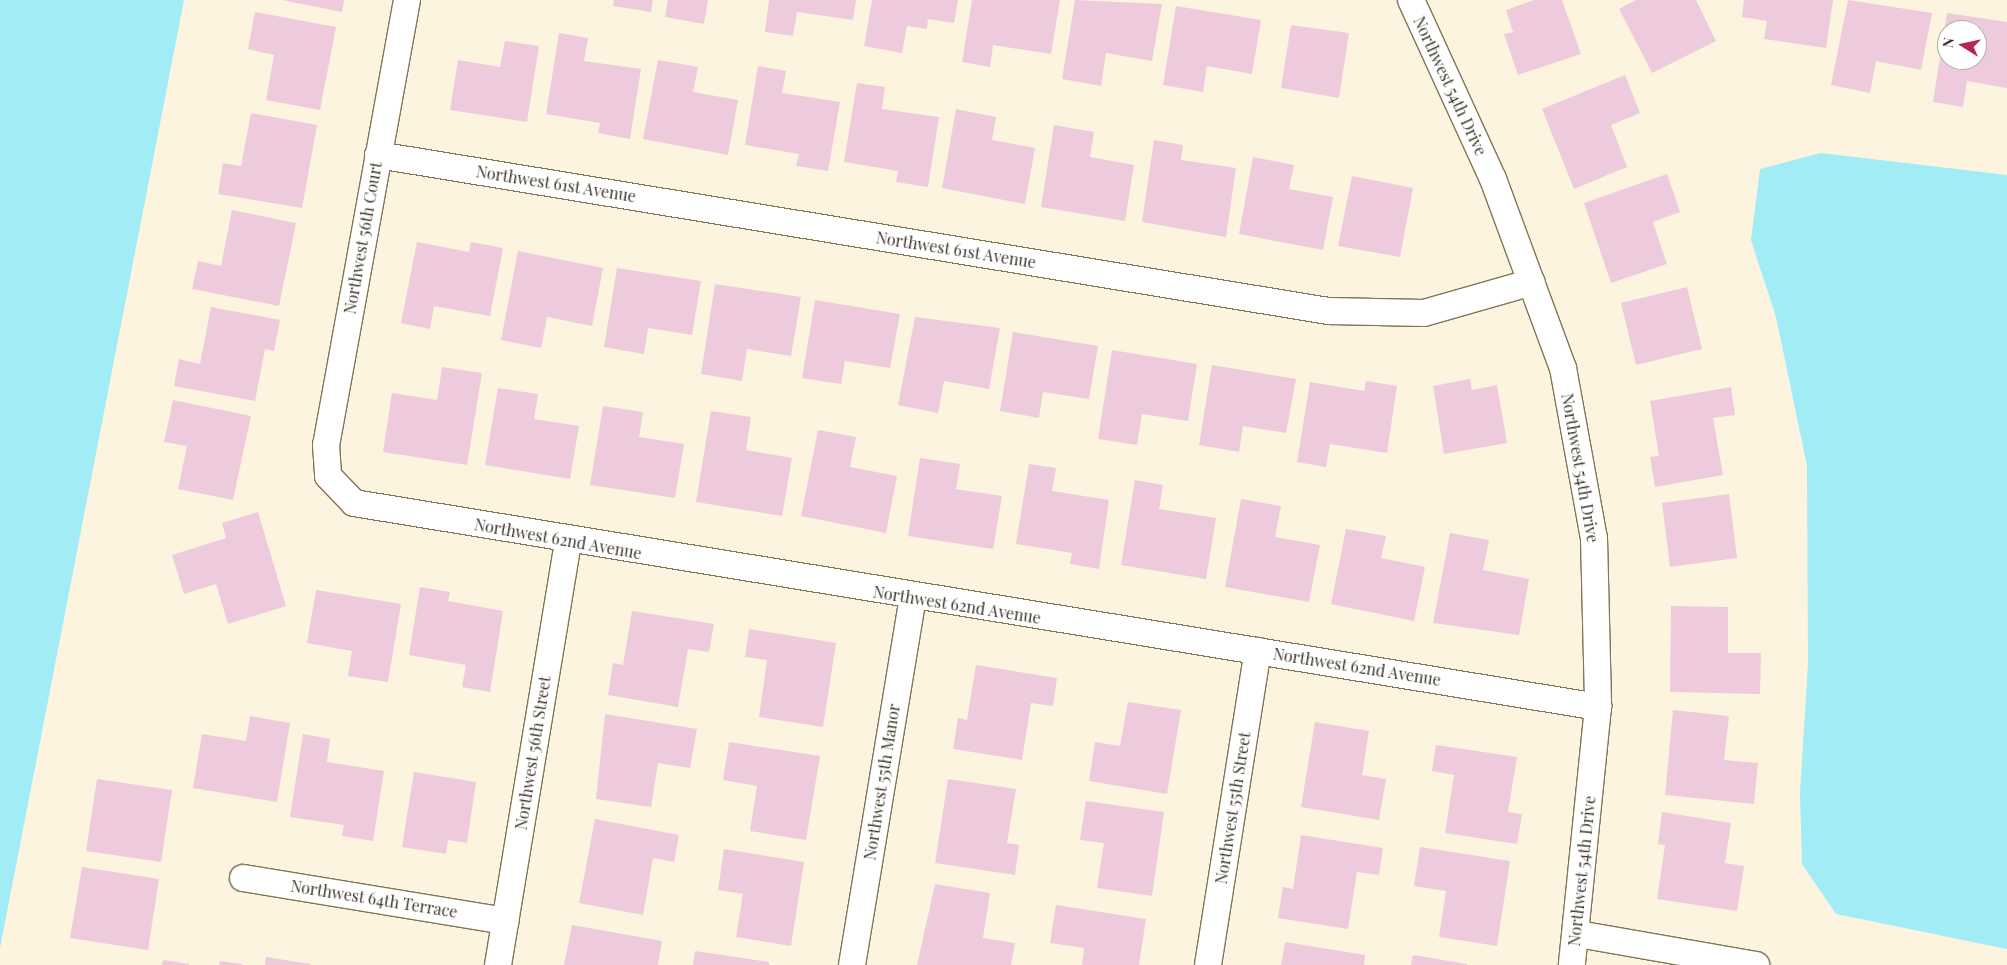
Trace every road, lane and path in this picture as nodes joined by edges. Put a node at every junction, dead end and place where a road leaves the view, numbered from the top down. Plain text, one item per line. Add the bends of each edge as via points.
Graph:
1 (407, 0) edge
2 (1411, 0) edge
3 (378, 155) junction
4 (1532, 282) junction
5 (328, 476) joint
6 (568, 541) junction
7 (913, 598) junction
8 (1258, 651) junction
9 (1598, 707) junction
10 (243, 878) dead end
11 (505, 921) junction
12 (1578, 934) junction
13 (498, 965) edge
14 (852, 965) edge
15 (1208, 965) edge
16 (1572, 965) edge
17 (1756, 965) edge

1 - 3 street, Northwest 56th Court
2 - 4 street, Northwest 54th Drive via 1493,179
3 - 4 street, Northwest 61st Avenue via 1329,312 1424,313
3 - 5 street, Northwest 56th Court via 326,445
4 - 9 street, Northwest 54th Drive via 1563,368 1594,538
5 - 6 street, Northwest 62nd Avenue via 354,503
6 - 7 street, Northwest 62nd Avenue
6 - 11 street, Northwest 56th Street
7 - 8 street, Northwest 62nd Avenue
7 - 14 street, Northwest 55th Manor
8 - 9 street, Northwest 62nd Avenue
8 - 15 street, Northwest 55th Street
9 - 12 street, Northwest 54th Drive
10 - 11 street, Northwest 64th Terrace
11 - 13 street, Northwest 56th Street
12 - 16 street, Northwest 54th Drive
12 - 17 street

